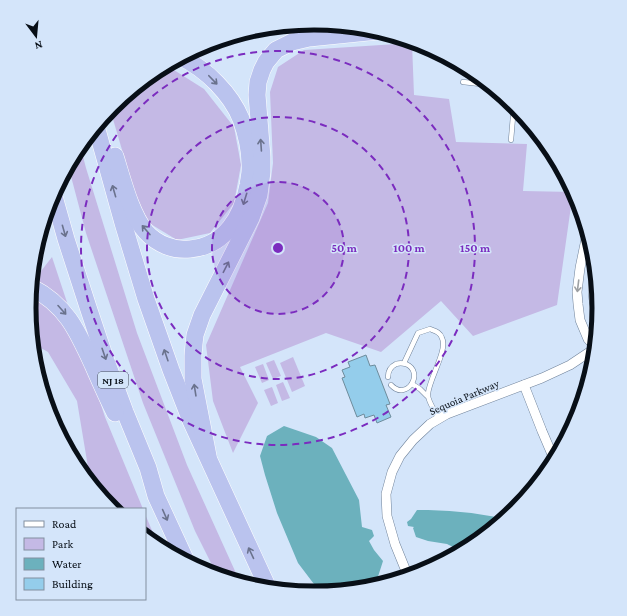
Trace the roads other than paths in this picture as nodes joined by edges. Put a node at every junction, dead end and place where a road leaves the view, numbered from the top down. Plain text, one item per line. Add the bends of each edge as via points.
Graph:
1 (357, 33) edge
2 (187, 61) edge
3 (463, 82) dead end
4 (478, 84) edge
5 (513, 114) edge
6 (106, 123) edge
7 (98, 133) edge
8 (511, 140) dead end
9 (56, 204) edge
10 (584, 247) edge
11 (36, 290) edge
12 (589, 341) edge
13 (587, 353) edge
14 (404, 364) junction
15 (388, 377) dead end
16 (412, 384) junction
17 (391, 385) dead end
18 (524, 385) junction
19 (427, 396) junction
20 (439, 419) junction
21 (551, 452) edge
22 (208, 456) junction
23 (156, 496) junction
24 (182, 553) edge
25 (406, 570) edge
26 (265, 582) edge

22 -> 1 highway via 193,379 195,335 202,315 251,218 259,195 262,157 257,95 262,70 276,50 292,42
2 -> 6 highway via 213,79 230,100 241,119 247,141 250,174 246,195 239,214 224,235 206,246 185,250 160,243 146,232 133,210
3 - 4 lane
5 - 8 lane
22 -> 7 highway via 191,420 146,299
9 -> 23 highway, NJ 18 via 92,320 148,468
10 -> 12 street via 577,298 580,320
11 -> 23 highway via 58,305 82,340 141,472
13 - 18 street, Sequoia Parkway via 570,365
14 - 15 lane via 399,363 391,367
14 - 16 lane via 413,372
14 - 19 lane via 418,333 430,329 438,332 444,348
16 - 17 lane via 401,390
16 - 19 lane
18 - 20 street, Sequoia Parkway
18 - 21 street
19 - 20 lane
20 - 25 street, Sequoia Parkway via 413,440 400,456 386,494 387,516
26 -> 22 highway
23 -> 24 highway, NJ 18

